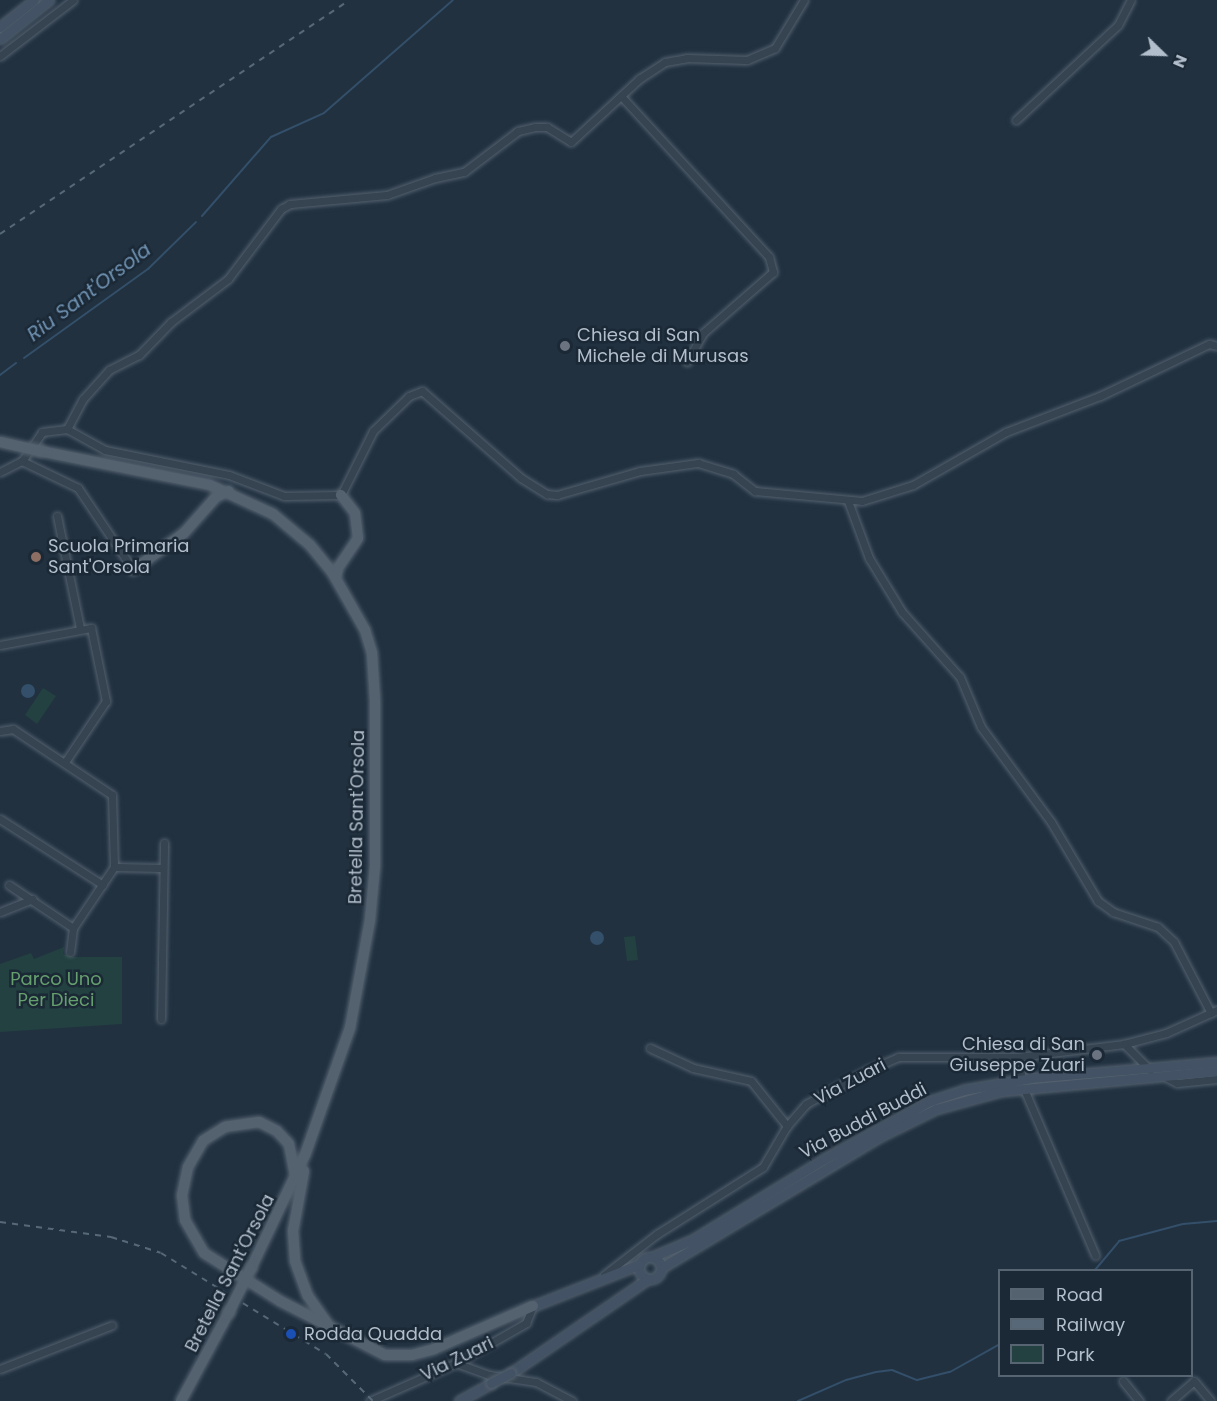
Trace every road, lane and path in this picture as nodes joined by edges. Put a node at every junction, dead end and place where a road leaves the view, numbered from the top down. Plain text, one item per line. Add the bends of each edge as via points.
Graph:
1 (34, 0) edge
2 (49, 0) edge
3 (74, 0) edge
4 (804, 0) edge
5 (1131, 0) edge
6 (0, 27) edge
7 (0, 39) edge
8 (0, 56) edge
9 (621, 96) junction
10 (1016, 120) dead end
11 (1217, 346) edge
12 (687, 362) dead end
13 (67, 429) junction
14 (0, 442) edge
15 (22, 461) junction
16 (0, 472) edge
17 (197, 482) junction
18 (229, 491) junction
19 (341, 495) junction
20 (848, 501) junction
21 (205, 506) junction
22 (57, 516) dead end
23 (347, 556) junction
24 (323, 561) junction
25 (133, 570) joint
26 (336, 578) junction
27 (80, 628) junction
28 (0, 645) edge
29 (0, 731) edge
30 (65, 762) junction
31 (0, 819) edge
32 (164, 843) dead end
33 (114, 867) junction
34 (163, 868) junction
35 (9, 885) dead end
36 (103, 885) junction
37 (32, 899) junction
38 (0, 912) edge
39 (73, 928) junction
40 (70, 952) dead end
41 (1214, 1011) edge
42 (161, 1019) dead end
43 (1124, 1044) junction
44 (650, 1048) dead end
45 (1018, 1057) junction
46 (1217, 1062) edge
47 (1150, 1070) junction
48 (1217, 1071) edge
49 (1167, 1078) junction
50 (1217, 1079) edge
51 (1023, 1084) junction
52 (787, 1126) junction
53 (305, 1155) junction
54 (295, 1178) junction
55 (1095, 1255) dead end
56 (652, 1257) junction
57 (640, 1264) junction
58 (661, 1268) junction
59 (604, 1275) junction
60 (648, 1279) junction
61 (533, 1306) junction
62 (112, 1325) dead end
63 (330, 1328) junction
64 (456, 1363) junction
65 (0, 1369) edge
66 (1123, 1382) dead end
67 (181, 1401) edge
68 (370, 1401) edge
69 (459, 1401) edge
70 (572, 1401) edge
71 (1139, 1401) edge
72 (1171, 1401) edge
73 (1211, 1401) edge

1 - 6 main road
2 - 7 main road
3 - 8 street
4 - 9 street via 787,35 775,48 747,60 687,58 665,62
5 - 10 street via 1118,25
9 - 12 street via 769,257 773,272 703,333
9 - 13 street via 571,142 547,127 535,127 518,131 464,172 387,195 290,204 281,209 228,279 171,322 139,355 109,370 82,399
11 - 20 street via 1209,344 1101,396 1006,432 913,485 862,501
13 - 15 street via 42,432
13 - 19 street via 105,450 230,475 284,496
14 - 17 main road, Bretella Sant'Orsola, bridge
15 - 16 street
15 - 25 street via 78,489
17 - 18 main road, Bretella Sant'Orsola
17 - 21 main road via 206,492
18 - 21 main road
18 - 24 main road, Bretella Sant'Orsola via 273,514
19 - 20 street via 373,431 409,396 422,391 521,478 547,494 557,495 640,471 698,463 733,474 754,491
19 - 23 main road via 355,513 357,531 356,545
20 - 41 street via 869,558 902,612 960,677 981,727 1051,822 1098,901 1113,912 1158,927 1174,942
21 - 25 main road via 184,532
22 - 27 street
23 - 24 main road
23 - 26 main road
24 - 26 main road, Bretella Sant'Orsola
26 - 53 main road, Bretella Sant'Orsola via 365,630 375,689 375,866 350,1028
27 - 28 street
27 - 30 street via 91,628 107,694 103,708
29 - 30 street via 13,729
30 - 33 street via 112,795
31 - 36 street
32 - 34 street
33 - 34 street
33 - 36 street
34 - 42 street
35 - 37 street
36 - 39 street
37 - 38 street
37 - 39 street
39 - 40 street
41 - 43 street, Via Zuari via 1166,1033
43 - 45 street, Via Zuari
43 - 47 street
44 - 52 street via 693,1068 751,1081
45 - 51 street
45 - 52 street, Via Zuari via 898,1057 806,1104
46 - 47 main road, Via Buddi Buddi
47 - 51 main road, Via Buddi Buddi
48 - 49 main road, Via Buddi Buddi
49 - 50 street via 1177,1083
49 - 51 main road, Via Buddi Buddi
51 - 55 street
51 - 56 main road, Via Buddi Buddi via 963,1090 897,1117 693,1240
51 - 58 main road, Via Buddi Buddi via 909,1120
52 - 59 street, Via Zuari via 763,1167 657,1234
53 - 54 main road, Bretella Sant'Orsola
53 - 63 main road via 293,1231 295,1262 308,1296
54 - 63 main road via 292,1152 277,1131 260,1122 225,1127 203,1141 188,1167 182,1195 185,1220 198,1245 213,1261
54 - 67 main road, Bretella Sant'Orsola, bridge via 230,1312
56 - 57 main road
56 - 58 main road
57 - 59 main road
57 - 60 main road via 640,1272
58 - 60 main road via 657,1276
59 - 61 main road
60 - 69 main road, bridge via 511,1373
61 - 63 main road via 412,1355 374,1352
61 - 64 street, Via Zuari via 526,1323
62 - 65 street
64 - 68 street, Via Zuari
64 - 70 street via 489,1375 536,1382
66 - 71 street
72 - 73 street via 1194,1381

